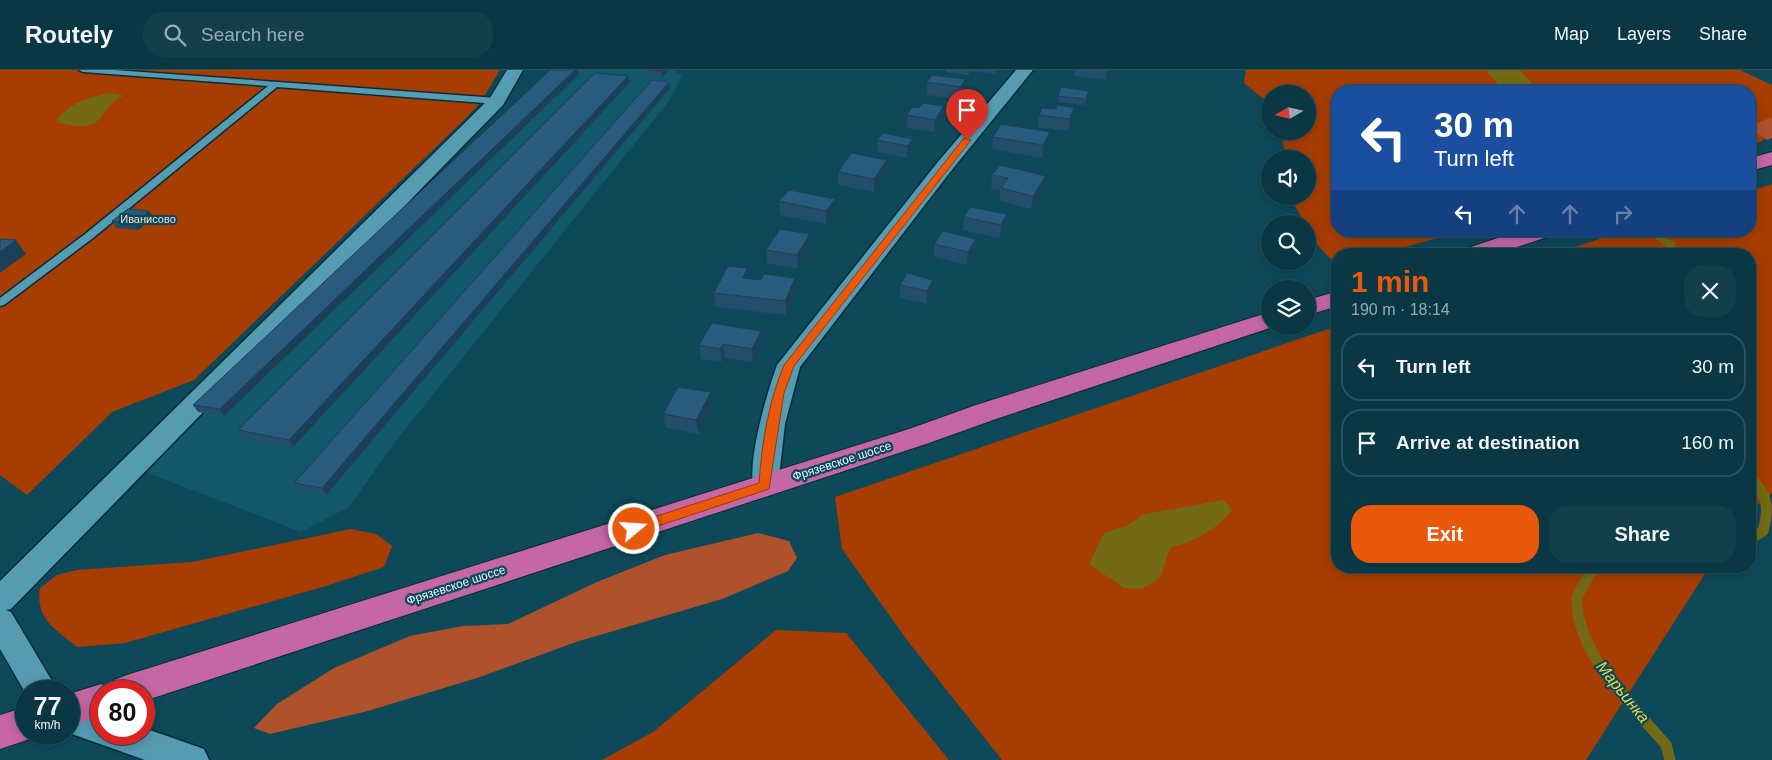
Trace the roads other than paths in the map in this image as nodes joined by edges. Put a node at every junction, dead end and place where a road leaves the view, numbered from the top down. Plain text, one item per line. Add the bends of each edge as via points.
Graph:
1 (83, 70) edge
2 (515, 70) edge
3 (1025, 70) edge
4 (276, 84) junction
5 (497, 101) junction
6 (1772, 158) edge
7 (1756, 162) edge
8 (1524, 237) edge
9 (1491, 248) edge
10 (1331, 300) edge
11 (0, 303) edge
12 (1316, 305) edge
13 (1261, 323) edge
14 (765, 486) junction
15 (0, 600) edge
16 (0, 621) edge
17 (35, 680) edge
18 (155, 682) edge
19 (15, 727) edge
20 (0, 732) edge
21 (147, 745) edge
22 (192, 760) edge

1 - 4 lane
2 - 5 street
3 - 14 street via 944,167 789,365 778,393
4 - 5 lane
4 - 11 lane via 89,236
5 - 15 street
6 - 7 highway
8 - 9 highway
10 - 12 highway
13 - 14 highway, Фрязевское шоссе
14 - 18 highway, Фрязевское шоссе
16 - 17 street
19 - 20 highway
21 - 22 street

